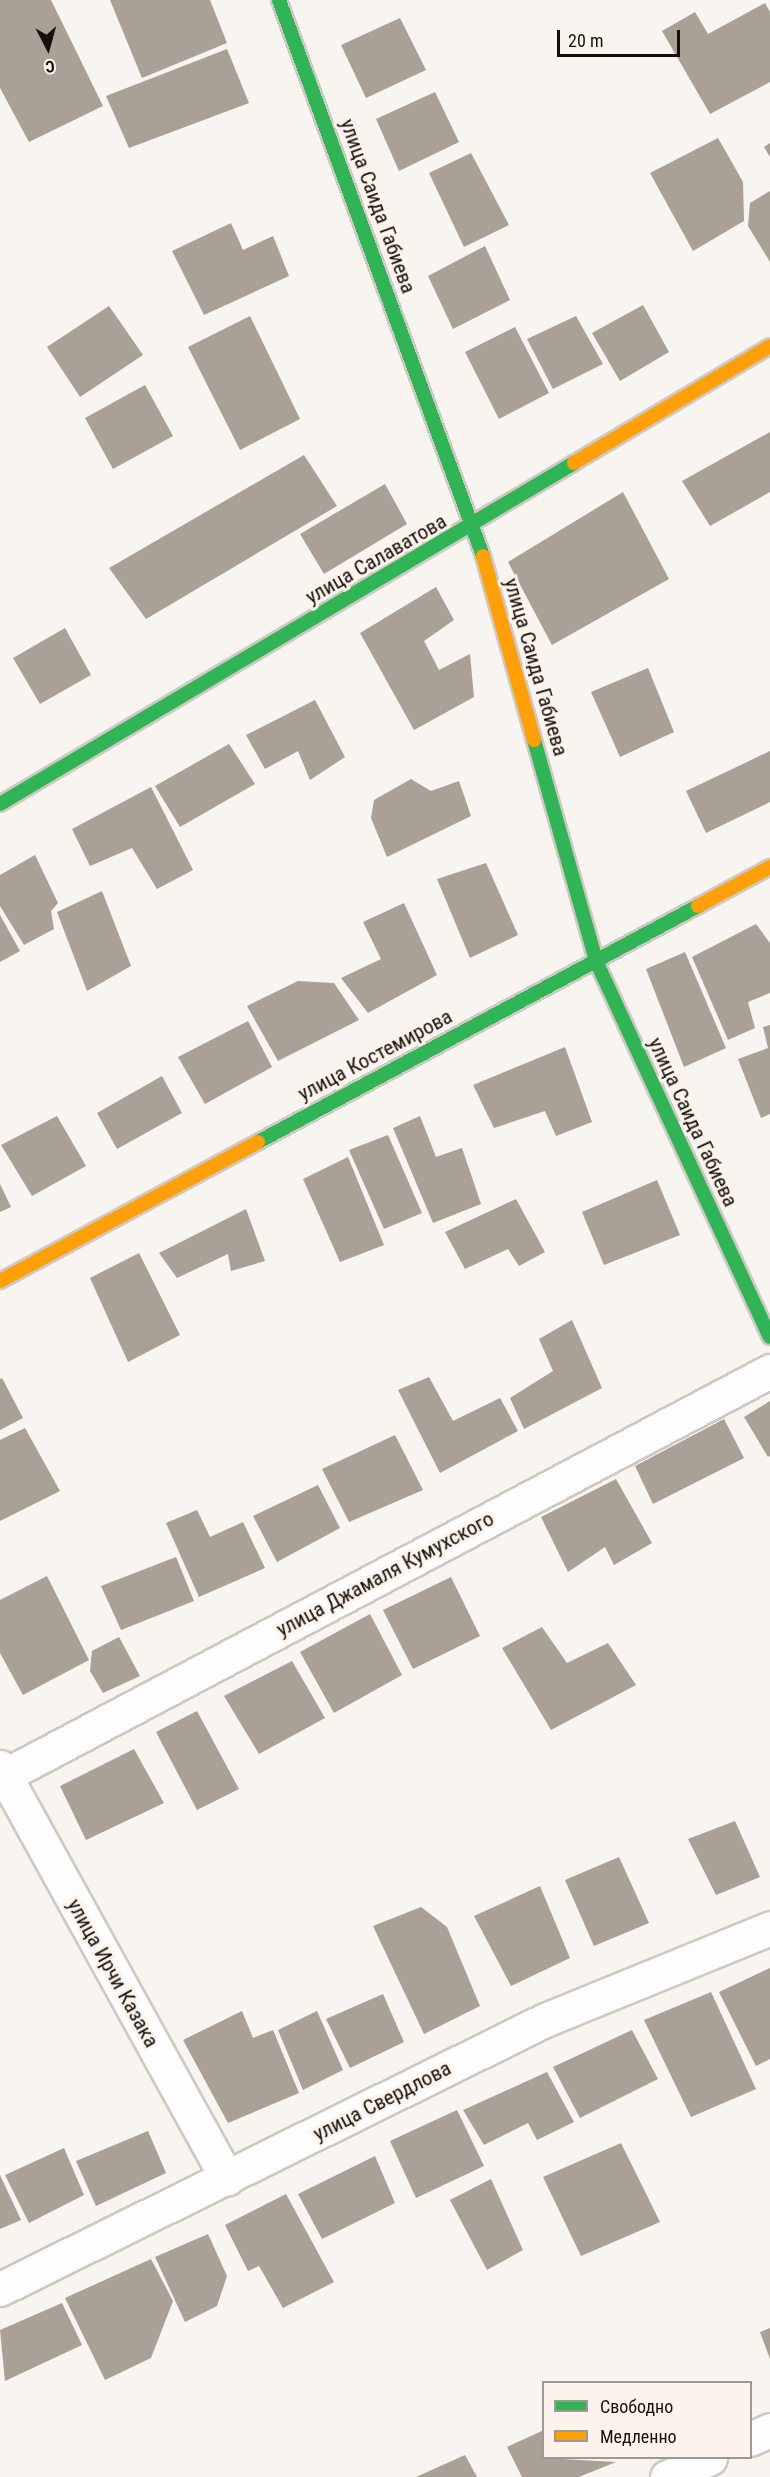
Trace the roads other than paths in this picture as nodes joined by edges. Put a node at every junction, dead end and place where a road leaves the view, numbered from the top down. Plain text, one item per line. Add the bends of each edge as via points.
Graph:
1 (279, 0) edge
2 (770, 346) edge
3 (474, 525) junction
4 (0, 804) edge
5 (770, 867) edge
6 (596, 961) junction
7 (0, 1281) edge
8 (770, 1337) edge
9 (770, 1371) edge
10 (1, 1773) edge
11 (770, 1928) edge
12 (227, 2178) junction
13 (0, 2289) edge
14 (770, 2430) edge
15 (752, 2438) edge
16 (706, 2459) edge
17 (667, 2477) edge

1 - 3 street, улица Саида Габиева
2 - 3 street, улица Салаватова
3 - 4 street, улица Салаватова
3 - 6 street, улица Саида Габиева
5 - 6 street, улица Костемирова
6 - 7 street, улица Костемирова
6 - 8 street, улица Саида Габиева
9 - 10 street, улица Джамаля Кумухского
10 - 12 street, улица Ирчи Казака
11 - 12 street, улица Свердлова via 545,2020
12 - 13 street, улица Свердлова
14 - 15 street
16 - 17 street

